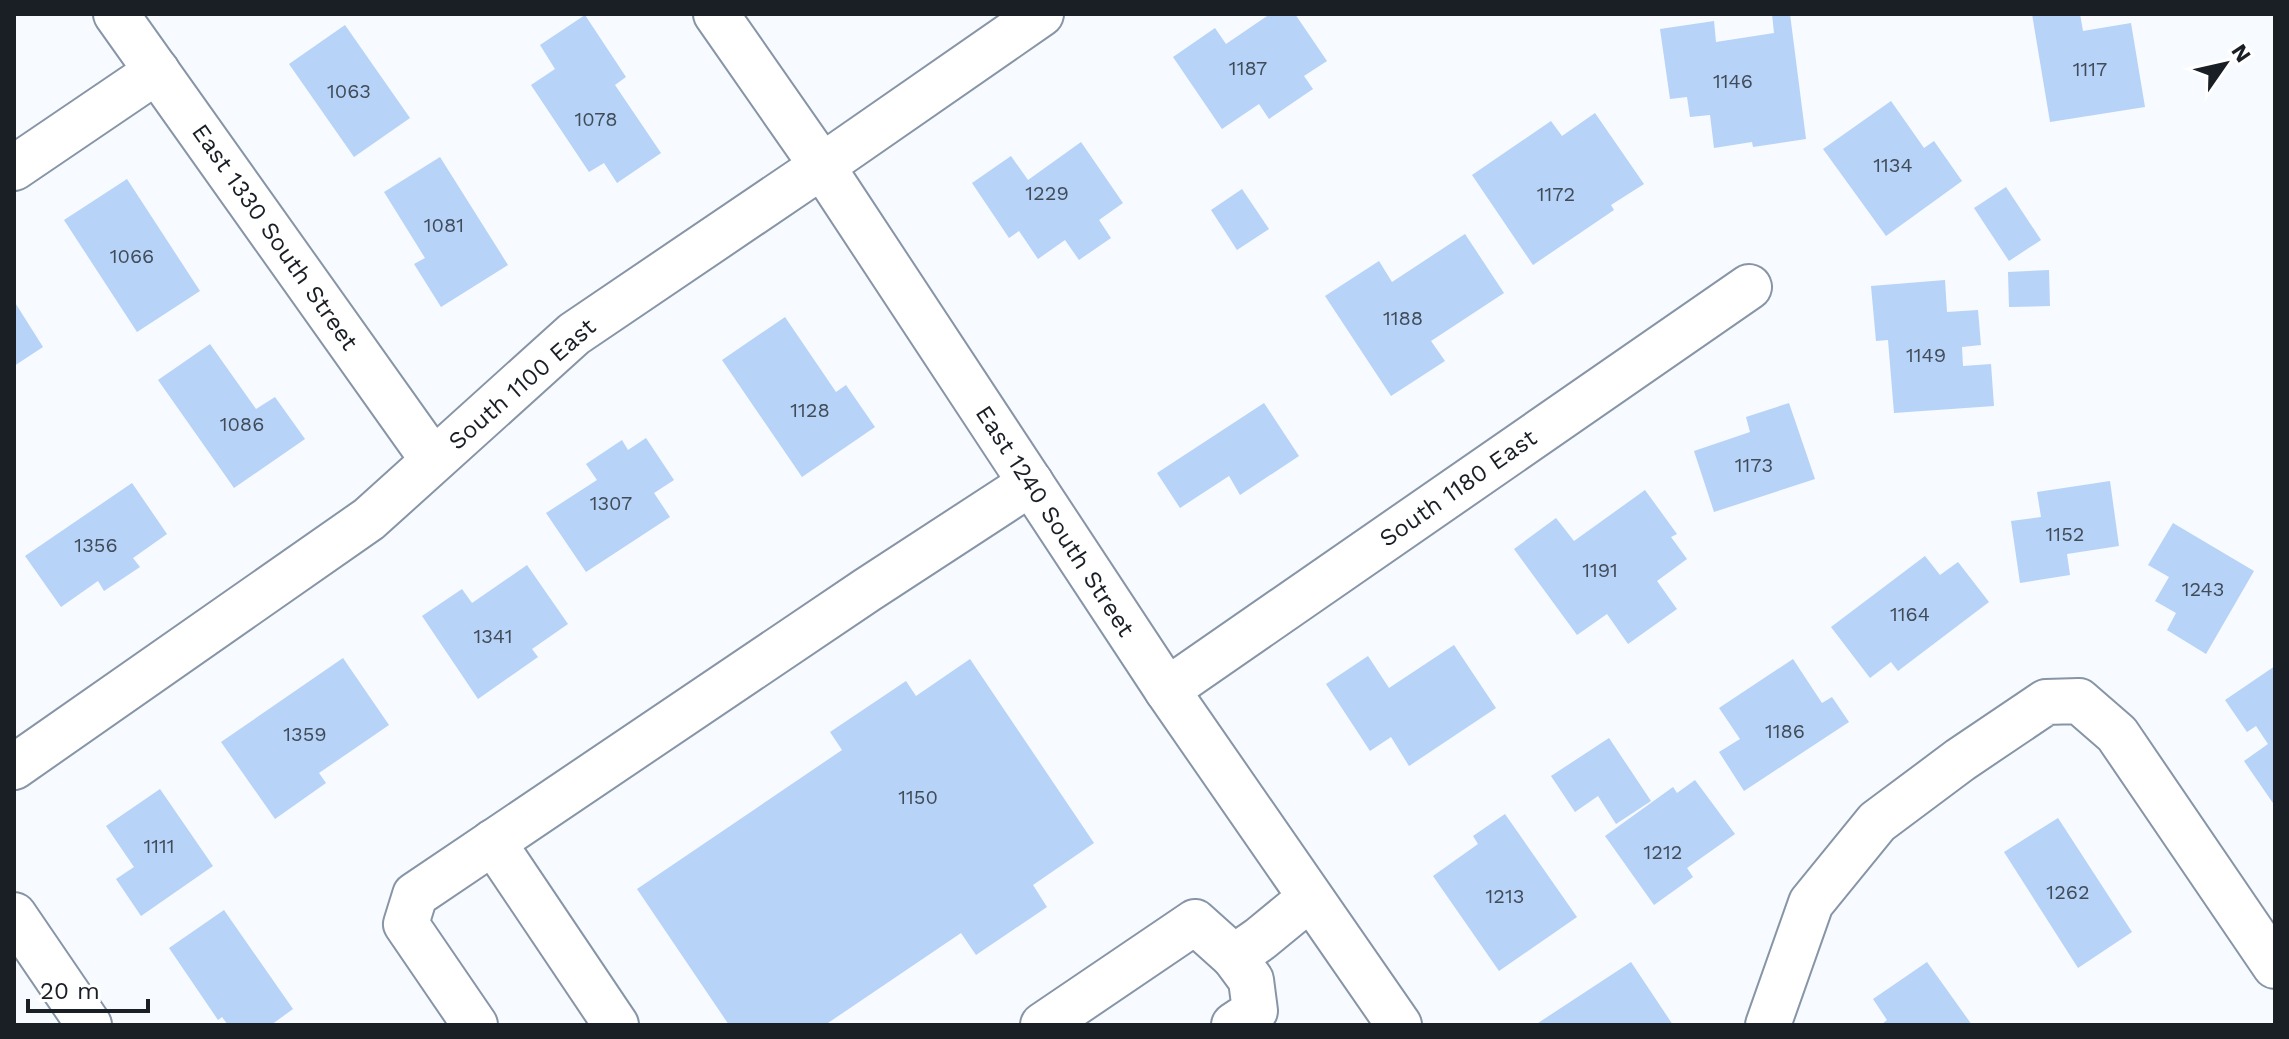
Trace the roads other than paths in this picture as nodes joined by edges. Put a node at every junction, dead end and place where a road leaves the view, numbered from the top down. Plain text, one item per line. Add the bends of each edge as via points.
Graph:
1 (116, 14) edge
2 (716, 14) edge
3 (1041, 14) edge
4 (157, 71) junction
5 (822, 166) junction
6 (14, 168) edge
7 (1749, 287) dead end
8 (433, 460) junction
9 (1031, 483) junction
10 (1167, 690) junction
11 (14, 767) edge
12 (493, 842) junction
13 (1310, 898) junction
14 (14, 915) edge
15 (1234, 957) junction
16 (2275, 966) edge
17 (89, 1025) edge
18 (475, 1025) edge
19 (616, 1025) edge
20 (1043, 1025) edge
21 (1234, 1025) edge
22 (1399, 1025) edge
23 (1768, 1025) edge

1 - 4 street, East 1330 South Street
2 - 5 street, East 1240 South Street
3 - 5 street, South 1100 East
4 - 6 street
4 - 8 street, East 1330 South Street
5 - 8 street, South 1100 East via 574,334
5 - 9 street, East 1240 South Street
7 - 10 street, South 1180 East
8 - 11 street, South 1100 East via 369,519
9 - 10 street, East 1240 South Street
9 - 12 street
10 - 13 street, East 1240 South Street
12 - 18 street via 415,895 406,924
12 - 19 street
13 - 15 street
13 - 22 street, East 1240 South Street
14 - 17 street
15 - 20 street via 1195,922
15 - 21 street via 1251,980 1255,1011
16 - 23 street via 2117,734 2079,701 2046,702 1877,822 1811,903

